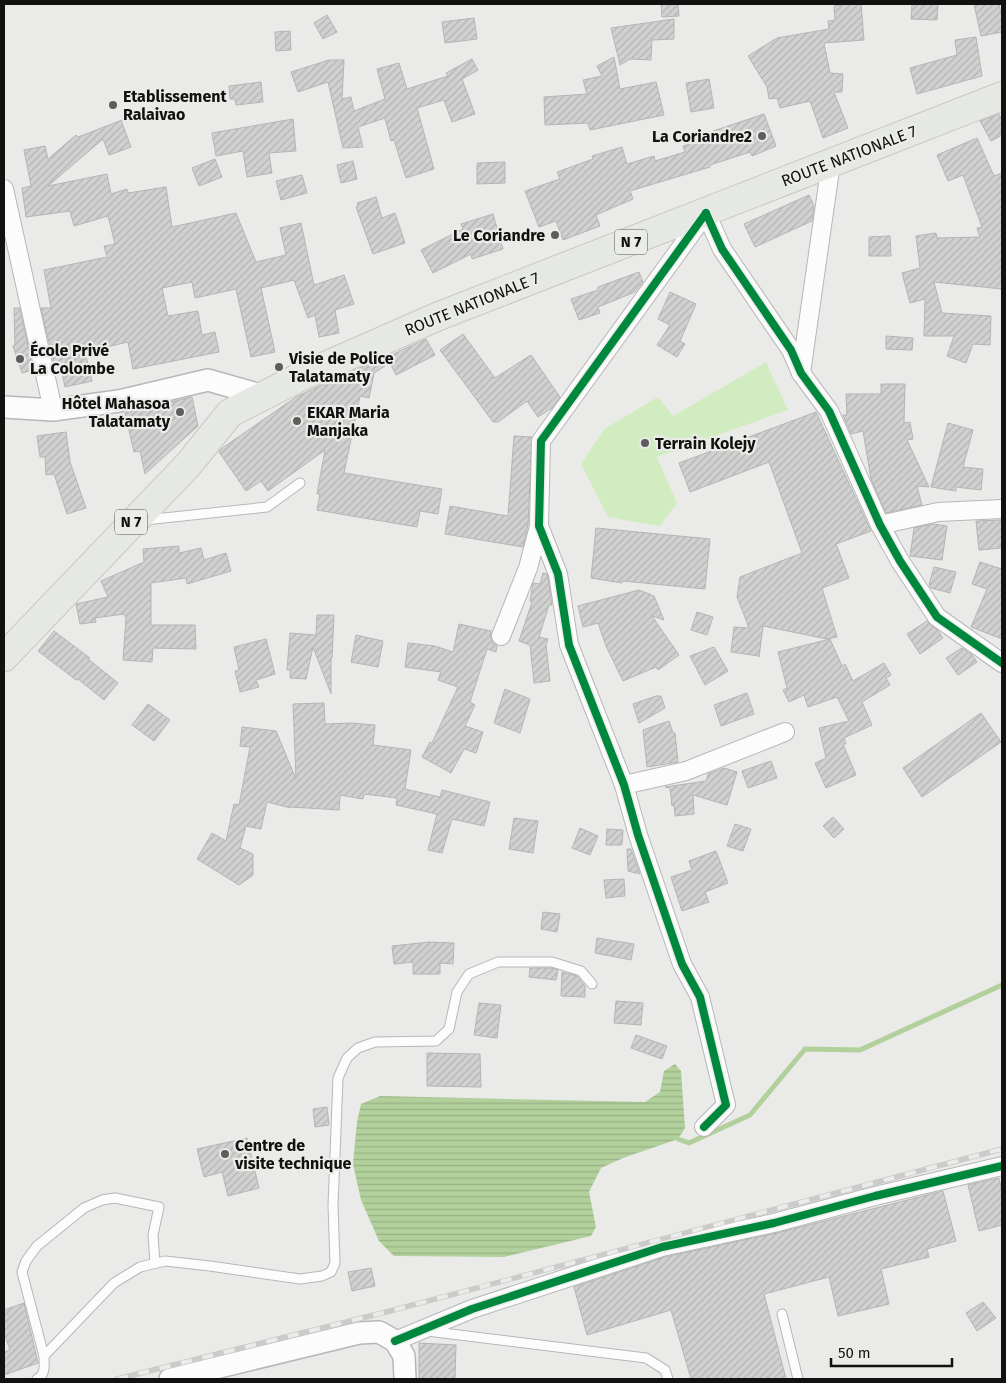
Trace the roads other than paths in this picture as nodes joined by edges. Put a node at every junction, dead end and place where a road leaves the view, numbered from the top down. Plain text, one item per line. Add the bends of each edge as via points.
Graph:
1 (1002, 96) edge
2 (831, 163) junction
3 (4, 189) edge
4 (706, 213) junction
5 (801, 373) junction
6 (264, 396) junction
7 (4, 407) edge
8 (52, 410) junction
9 (300, 483) dead end
10 (1002, 510) edge
11 (132, 521) junction
12 (880, 525) junction
13 (539, 526) junction
14 (501, 636) dead end
15 (4, 657) edge
16 (1002, 663) edge
17 (785, 732) dead end
18 (624, 786) junction
19 (592, 984) dead end
20 (704, 1126) dead end
21 (1002, 1166) edge
22 (155, 1263) junction
23 (782, 1314) dead end
24 (420, 1330) junction
25 (395, 1341) junction
26 (44, 1356) junction
27 (37, 1379) edge
28 (170, 1379) edge
29 (405, 1379) edge
30 (668, 1379) edge
31 (798, 1379) edge

1 - 2 main road, ROUTE NATIONALE 7 / N 7
2 - 4 main road, ROUTE NATIONALE 7 / N 7
2 - 5 street
3 - 8 street
4 - 5 street via 722,249 791,350
4 - 6 main road, ROUTE NATIONALE 7 / N 7 via 439,316 300,376
4 - 13 street via 542,441
5 - 12 street via 829,411
6 - 8 street via 208,380 119,401
6 - 11 main road, ROUTE NATIONALE 7 / N 7 via 230,413 188,465
7 - 8 street
9 - 11 lane via 267,507
10 - 12 street via 938,512
11 - 15 main road, ROUTE NATIONALE 7 / N 7
12 - 16 street via 937,617
13 - 14 street via 528,568
13 - 18 street via 558,574 569,645
17 - 18 street via 686,771
18 - 20 street via 682,964 700,997 726,1105
19 - 22 lane via 580,971 552,962 498,962 469,974 457,992 449,1029 436,1041 375,1042 358,1048 347,1058 338,1078 333,1206 335,1263 331,1272 300,1279 165,1261
21 - 24 street via 774,1223 662,1247 472,1308
22 - 26 lane via 140,1267 114,1283
22 - 26 lane via 153,1235 159,1207 115,1198 84,1208 37,1246 22,1272
23 - 31 lane
24 - 25 street
24 - 30 lane via 646,1358 665,1370
25 - 28 street via 380,1332 359,1333
25 - 29 street via 404,1356
26 - 27 lane via 45,1369

